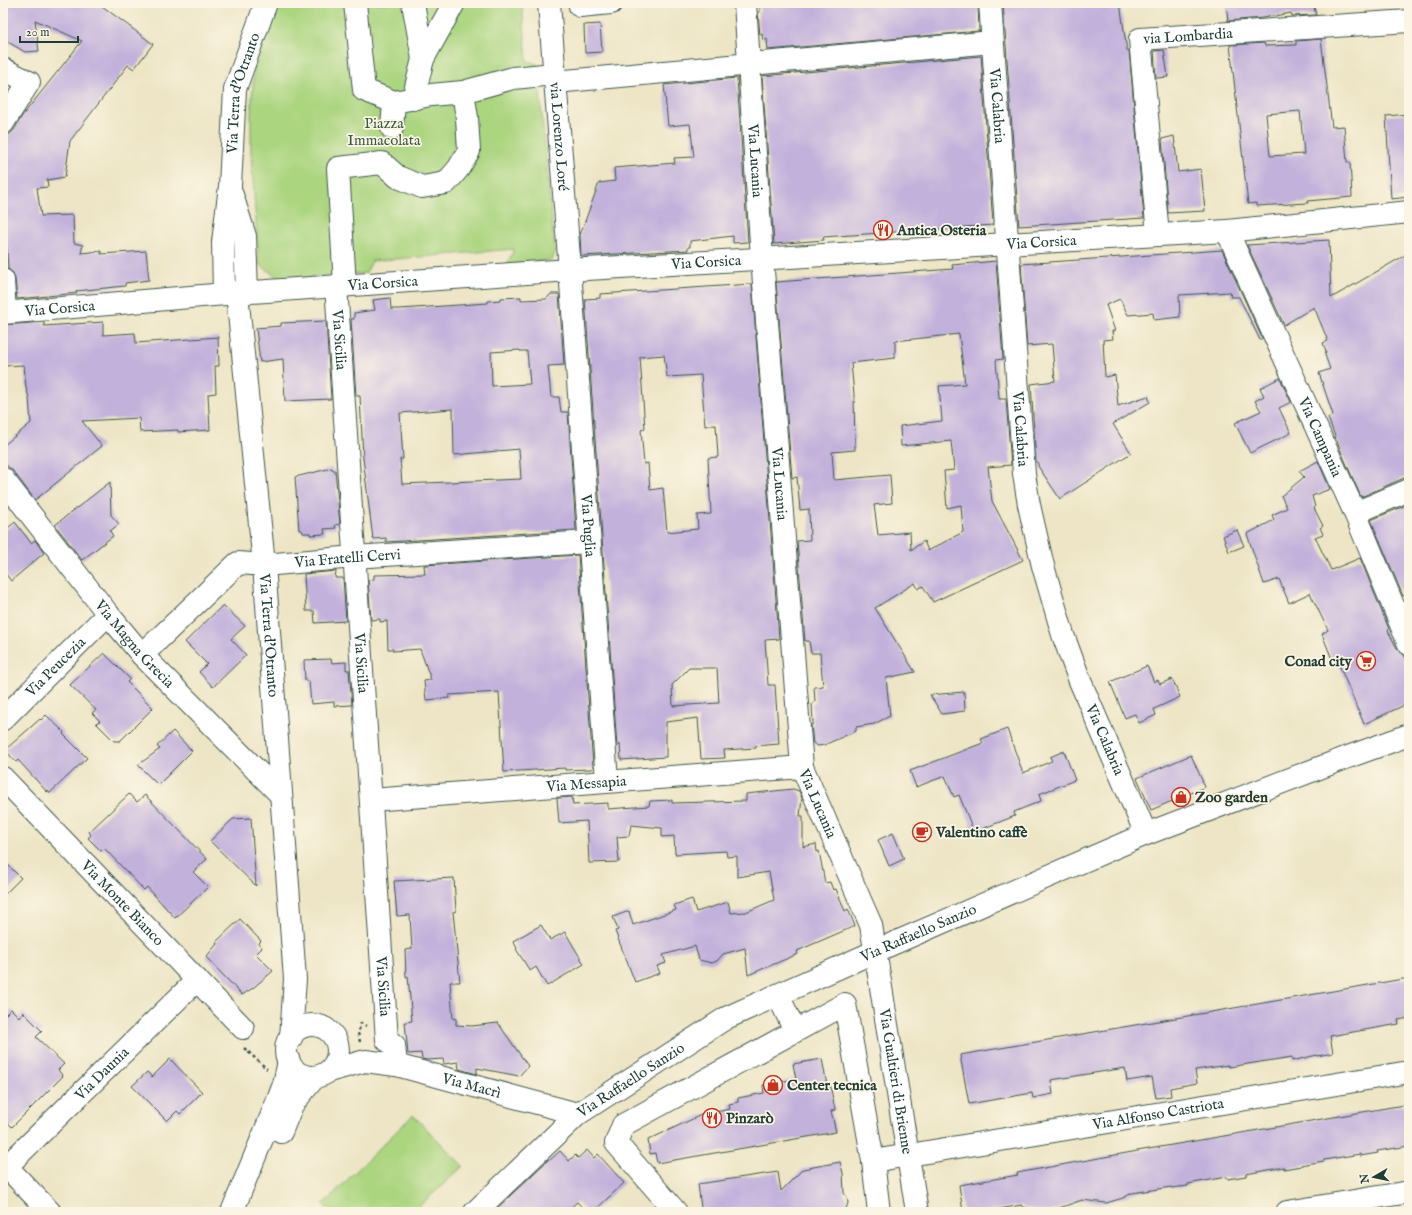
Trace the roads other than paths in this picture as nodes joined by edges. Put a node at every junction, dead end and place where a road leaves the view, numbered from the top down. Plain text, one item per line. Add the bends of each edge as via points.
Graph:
1 (266, 3) edge
2 (355, 3) edge
3 (413, 3) edge
4 (454, 3) edge
5 (549, 3) edge
6 (611, 3) edge
7 (745, 3) edge
8 (990, 3) edge
9 (580, 6) dead end
10 (1409, 21) edge
11 (992, 42) junction
12 (423, 59) junction
13 (748, 65) junction
14 (3, 69) edge
15 (554, 78) junction
16 (463, 92) junction
17 (404, 101) junction
18 (3, 123) edge
19 (392, 128) dead end
20 (1409, 212) edge
21 (1227, 231) junction
22 (1158, 235) junction
23 (1008, 243) junction
24 (762, 258) junction
25 (570, 270) junction
26 (3, 280) edge
27 (341, 286) junction
28 (236, 293) junction
29 (4, 312) edge
30 (3, 479) edge
31 (1409, 490) edge
32 (1355, 513) junction
33 (589, 542) junction
34 (354, 557) junction
35 (264, 565) junction
36 (108, 614) junction
37 (1409, 644) edge
38 (142, 655) junction
39 (3, 719) edge
40 (1409, 735) edge
41 (802, 767) junction
42 (3, 778) edge
43 (607, 781) junction
44 (281, 795) junction
45 (371, 800) junction
46 (1146, 834) junction
47 (876, 951) junction
48 (296, 979) junction
49 (196, 980) junction
50 (778, 995) junction
51 (318, 1026) junction
52 (243, 1028) road end
53 (795, 1031) junction
54 (291, 1038) junction
55 (336, 1042) junction
56 (365, 1061) junction
57 (289, 1062) junction
58 (396, 1065) junction
59 (1409, 1072) edge
60 (322, 1074) junction
61 (578, 1114) junction
62 (908, 1154) junction
63 (873, 1161) junction
64 (4, 1166) edge
65 (1397, 1200) edge
66 (50, 1212) edge
67 (232, 1212) edge
68 (249, 1212) edge
69 (475, 1212) edge
70 (676, 1212) edge
71 (879, 1212) edge
72 (917, 1212) edge
73 (1287, 1212) edge

1 - 28 street, Via Terra d'Otranto via 235,89 224,242
2 - 17 street via 364,90
3 - 12 street
4 - 12 street
5 - 15 street, via Lorenzo Loré
6 - 9 street
7 - 13 street, Via Lucania
8 - 11 street, Via Calabria
10 - 22 street, via Lombardia via 1140,39
11 - 13 street
11 - 23 street, Via Calabria
12 - 17 street
13 - 15 street
13 - 24 street, Via Lucania
14 - 18 street via 29,82
15 - 16 street via 513,78
15 - 25 street, via Lorenzo Loré
16 - 17 street
16 - 27 street, Via Sicilia via 469,151 446,184 422,187 398,177 382,163 338,168
17 - 19 street
20 - 21 street, Via Corsica
21 - 22 street, Via Corsica
21 - 32 street, Via Campania
22 - 23 street, Via Corsica
23 - 24 street, Via Corsica
23 - 46 street, Via Calabria via 1024,474 1043,566 1063,635 1080,681
24 - 25 street, Via Corsica
24 - 41 street, Via Lucania
25 - 27 street, Via Corsica
25 - 33 street, Via Puglia
26 - 29 street
27 - 28 street, Via Corsica
27 - 34 street, Via Sicilia
28 - 29 street, Via Corsica
28 - 35 street, Via Terra d'Otranto
30 - 36 street, Via Magna Grecia
31 - 32 street
32 - 37 street, Via Campania
33 - 34 street, Via Fratelli Cervi
33 - 43 street, Via Puglia
34 - 35 street, Via Fratelli Cervi
34 - 45 street, Via Sicilia
35 - 38 street, Via Fratelli Cervi via 238,563
35 - 44 street, Via Terra d'Otranto
36 - 38 street, Via Magna Grecia
36 - 39 street, Via Peucezia
38 - 44 street, Via Magna Grecia
40 - 46 street, Via Raffaello Sanzio
41 - 43 street, Via Messapia
41 - 47 street, Via Lucania via 871,925
42 - 49 street, Via Monte Bianco
43 - 45 street, Via Messapia
44 - 48 street, Via Terra d'Otranto
45 - 58 street, Via Sicilia via 387,1040 394,1045
46 - 47 street, Via Raffaello Sanzio
47 - 50 street, Via Raffaello Sanzio
47 - 62 street, Via Gualtieri di Brienne
48 - 51 street, Via Terra d'Otranto
48 - 54 street, Via Terra d'Otranto
49 - 52 street, Via Monte Bianco
49 - 64 street, Via Daunia
50 - 53 street
50 - 61 street, Via Raffaello Sanzio via 726,1018
51 - 54 street via 303,1028
51 - 55 street via 332,1034
53 - 63 street via 845,1004
53 - 70 street via 623,1126 616,1143
54 - 57 street via 287,1046
55 - 56 street, Via Macrì
55 - 60 street via 338,1058 334,1065
56 - 58 street, Via Macrì
56 - 60 street, Via Macrì
57 - 60 street via 299,1074 306,1077
57 - 67 street via 284,1084
58 - 61 street, Via Macrì
59 - 62 street, Via Alfonso Castriota
60 - 68 street via 292,1105
61 - 69 street, Via Raffaello Sanzio
62 - 63 street, Via Alfonso Castriota
62 - 72 street, Via Gualtieri di Brienne
63 - 71 street
64 - 66 street
65 - 73 street

